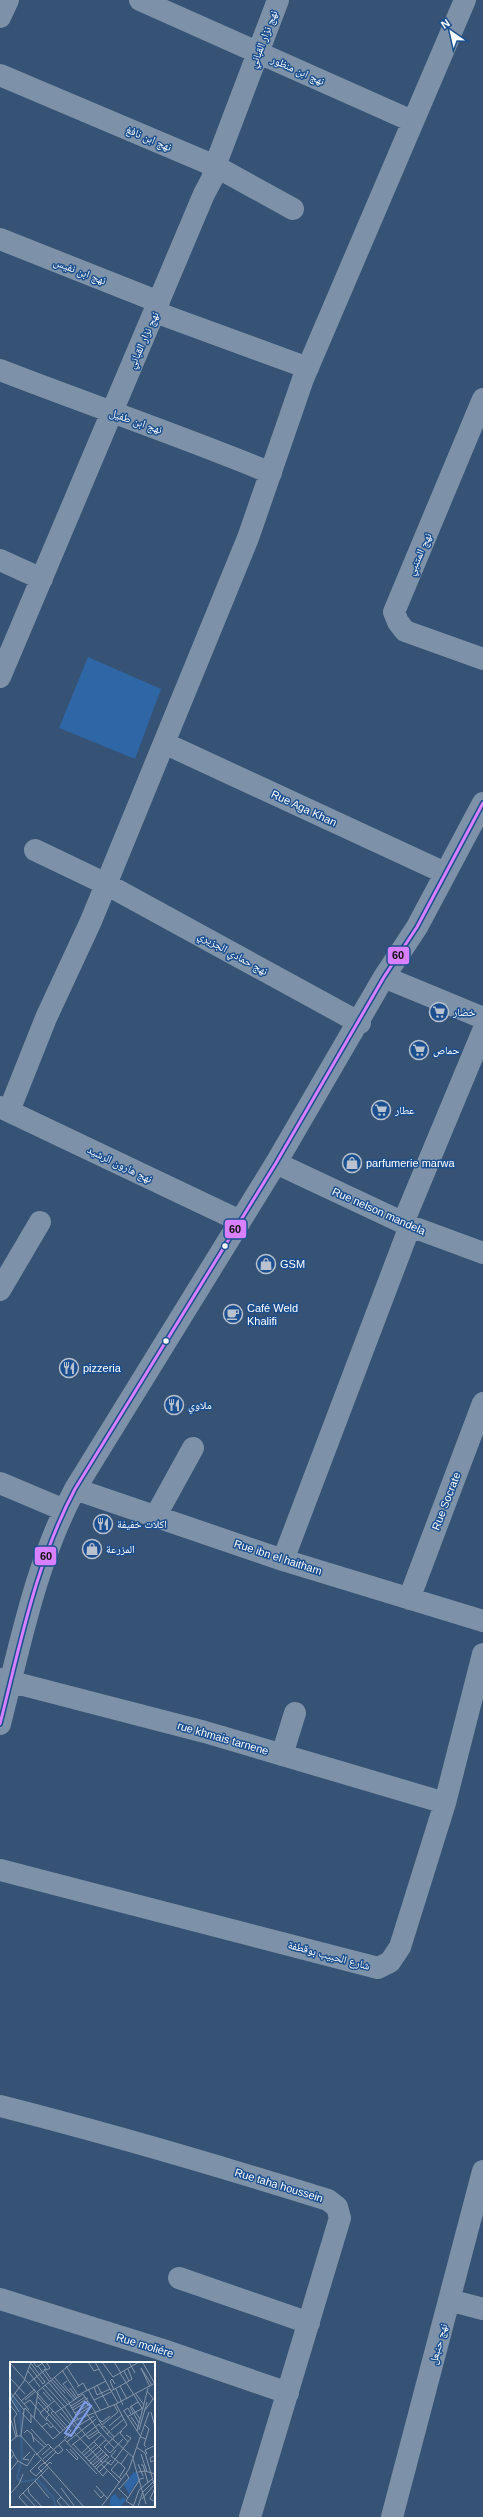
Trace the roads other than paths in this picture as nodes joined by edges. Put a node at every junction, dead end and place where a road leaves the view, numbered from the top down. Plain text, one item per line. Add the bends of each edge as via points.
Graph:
1 (8, 0) edge
2 (140, 0) edge
3 (278, 0) edge
4 (465, 0) edge
5 (0, 17) edge
6 (258, 52) junction
7 (0, 75) edge
8 (412, 121) junction
9 (215, 166) junction
10 (293, 209) dead end
11 (0, 240) edge
12 (157, 307) junction
13 (308, 368) junction
14 (0, 370) edge
15 (483, 399) edge
16 (111, 413) junction
17 (271, 473) junction
18 (0, 560) edge
19 (42, 579) junction
20 (483, 659) edge
21 (0, 677) edge
22 (164, 742) junction
23 (483, 803) edge
24 (35, 850) dead end
25 (445, 874) junction
26 (106, 884) junction
27 (384, 977) junction
28 (483, 1018) edge
29 (360, 1023) junction
30 (483, 1031) edge
31 (4, 1109) edge
32 (276, 1163) junction
33 (40, 1222) dead end
34 (240, 1222) junction
35 (406, 1225) junction
36 (483, 1253) edge
37 (0, 1290) edge
38 (483, 1404) edge
39 (193, 1448) dead end
40 (0, 1482) edge
41 (75, 1489) junction
42 (64, 1510) junction
43 (155, 1517) junction
44 (283, 1560) junction
45 (409, 1599) junction
46 (483, 1621) edge
47 (483, 1654) edge
48 (5, 1681) edge
49 (295, 1713) dead end
50 (0, 1724) edge
51 (282, 1755) junction
52 (445, 1803) junction
53 (0, 1870) edge
54 (0, 2106) edge
55 (483, 2171) edge
56 (179, 2278) dead end
57 (0, 2299) edge
58 (449, 2300) junction
59 (483, 2309) edge
60 (309, 2323) junction
61 (288, 2393) junction
62 (250, 2517) edge
63 (392, 2517) edge

1 - 5 street
2 - 6 street, نهج ابن منظور
3 - 6 street, نهج نزار القباني
4 - 8 street
6 - 8 street, نهج ابن منظور
6 - 9 street, نهج نزار القباني
7 - 9 street, نهج ابن نافغ
8 - 13 street
9 - 10 street, نهج ابن نافغ
9 - 12 street, نهج نزار القباني via 212,179
11 - 12 street, نهج ابن نفيس
12 - 13 street, نهج ابن نفيس
12 - 16 street, نهج نزار القباني
13 - 17 street
14 - 16 street, نهج ابن طفيل
15 - 20 street, نهج المتنبي via 394,612 406,631
16 - 17 street, نهج ابن طفيل via 192,440
16 - 19 street, نهج نزار القباني
17 - 22 street via 248,538
18 - 19 street
19 - 21 street, نهج نزار القباني
22 - 25 street, Rue Aga Khan
22 - 26 street
23 - 25 street
24 - 26 street, نهج حمادي الجزيري
25 - 27 street via 417,927
26 - 29 street, نهج حمادي الجزيري
26 - 31 street
27 - 28 street
27 - 29 street
29 - 32 street
30 - 35 street
31 - 34 street, نهج هارون الرشيد
32 - 34 street
32 - 35 street, Rue nelson mandela
33 - 37 street
34 - 41 street
35 - 36 street, Rue nelson mandela
35 - 44 street
38 - 45 street, Rue Socrate
39 - 43 street
40 - 42 street
41 - 42 street
41 - 43 street, Rue ibn el haitham
42 - 48 street via 40,1572
43 - 44 street, Rue ibn el haitham
44 - 45 street, Rue ibn el haitham
45 - 46 street, Rue ibn el haitham
47 - 52 street, شارع الحبيب بوقطفة
48 - 50 street
48 - 51 street, rue khmais tarnene
49 - 51 street
51 - 52 street, rue khmais tarnene
52 - 53 street, شارع الحبيب بوقطفة via 400,1947 390,1962 378,1968
54 - 60 street, Rue taha houssein via 120,2136 328,2200 337,2207 340,2218
55 - 58 street, نهج حنبعل
56 - 60 street
57 - 61 street, Rue moliére via 160,2349
58 - 59 street
58 - 63 street, نهج حنبعل
60 - 61 street, Rue taha houssein
61 - 62 street, Rue taha houssein

